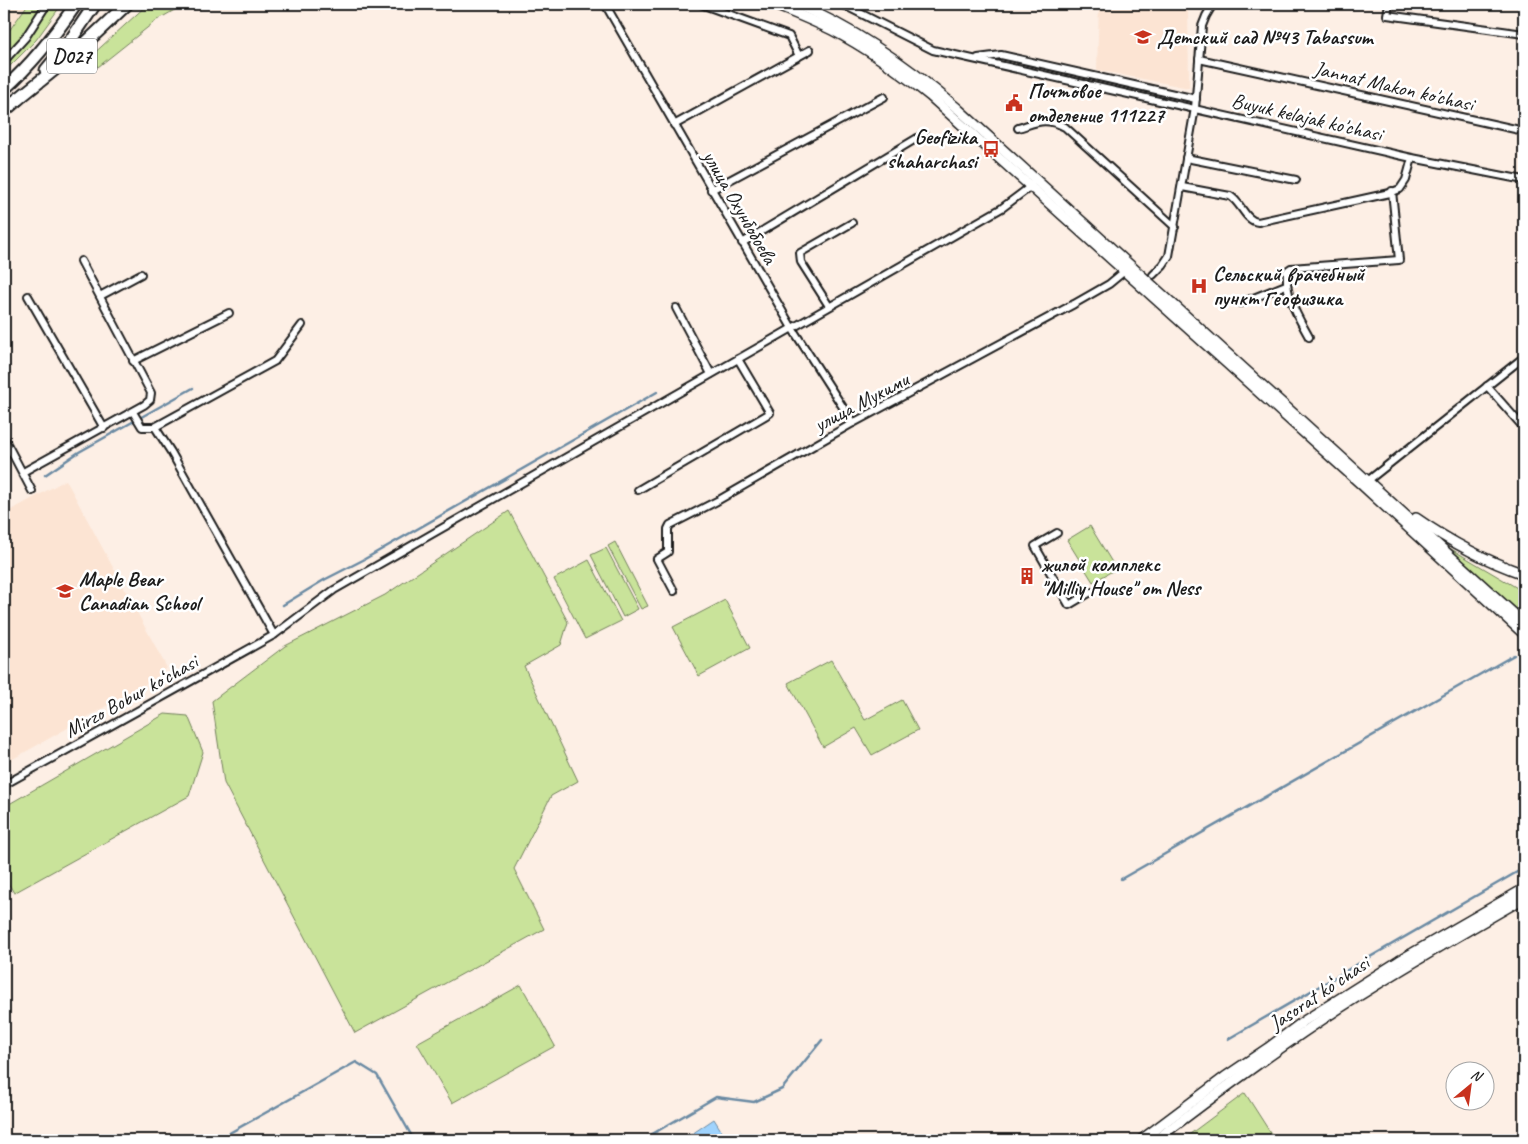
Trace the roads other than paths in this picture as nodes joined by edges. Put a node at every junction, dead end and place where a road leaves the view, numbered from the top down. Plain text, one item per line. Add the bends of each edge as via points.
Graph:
1 (47, 4) edge
2 (76, 4) edge
3 (95, 4) edge
4 (127, 4) edge
5 (605, 4) edge
6 (701, 4) edge
7 (777, 4) edge
8 (795, 4) edge
9 (842, 4) edge
10 (1213, 4) edge
11 (1389, 4) edge
12 (806, 10) edge
13 (1524, 34) edge
14 (810, 50) dead end
15 (799, 56) junction
16 (973, 59) junction
17 (1199, 59) junction
18 (4, 61) edge
19 (4, 89) edge
20 (884, 97) dead end
21 (1196, 99) junction
22 (13, 103) junction
23 (1195, 108) junction
24 (4, 112) edge
25 (674, 125) junction
26 (1018, 128) dead end
27 (1524, 131) edge
28 (924, 134) dead end
29 (1186, 158) junction
30 (1412, 158) junction
31 (1296, 180) dead end
32 (1524, 180) edge
33 (1033, 182) junction
34 (1182, 187) junction
35 (711, 190) junction
36 (1392, 191) junction
37 (852, 223) dead end
38 (1175, 227) junction
39 (742, 243) junction
40 (81, 261) dead end
41 (1128, 268) junction
42 (141, 274) dead end
43 (1153, 275) dead end
44 (1286, 285) junction
45 (28, 296) dead end
46 (100, 296) junction
47 (1241, 303) dead end
48 (829, 306) junction
49 (676, 308) dead end
50 (229, 313) dead end
51 (302, 325) dead end
52 (792, 328) junction
53 (1309, 337) dead end
54 (1524, 357) edge
55 (738, 359) junction
56 (134, 361) junction
57 (712, 374) junction
58 (1487, 386) junction
59 (133, 412) junction
60 (853, 423) junction
61 (155, 427) junction
62 (104, 428) junction
63 (1524, 428) edge
64 (4, 438) edge
65 (22, 472) junction
66 (1365, 483) junction
67 (32, 490) dead end
68 (638, 490) dead end
69 (1387, 498) junction
70 (1057, 533) dead end
71 (1524, 574) edge
72 (674, 591) dead end
73 (1091, 592) dead end
74 (1524, 623) edge
75 (1524, 634) edge
76 (274, 635) junction
77 (4, 785) edge
78 (1524, 889) edge
79 (1524, 898) edge
80 (1141, 1140) edge
81 (1156, 1140) edge

1 - 18 street via 25,38
2 - 19 highway via 34,59
3 - 22 highway via 60,54
4 - 22 highway, D027 via 75,53
5 - 25 street, улица Охунбобоева
6 - 15 street via 789,36
7 - 12 main road
8 - 12 main road
9 - 16 street, Buyuk kelajak ko'chasi via 933,50
10 - 17 street via 1202,26
11 - 13 street via 1387,15
12 - 33 main road via 856,33 901,62 957,108
14 - 15 street
15 - 25 street
16 - 21 street via 1001,54
16 - 23 street, Buyuk kelajak ko'chasi
17 - 21 street
17 - 27 street, Jannat Makon ko'chasi
20 - 35 street
21 - 23 street
22 - 24 highway
23 - 29 street
23 - 30 street, Buyuk kelajak ko'chasi
25 - 35 street, улица Охунбобоева
26 - 38 street via 1043,120 1065,127
28 - 39 street
29 - 31 street
29 - 34 street
30 - 32 street, Buyuk kelajak ko'chasi
30 - 36 street via 1406,180 1400,189
33 - 41 main road
33 - 48 street, Mirzo Bobur ko‘chasi via 1002,208
34 - 36 street via 1235,198 1254,222
34 - 38 street
35 - 39 street, улица Охунбобоева
36 - 44 street via 1399,260 1291,268 1287,271
37 - 48 street via 800,253 801,262
38 - 43 street via 1169,256
39 - 52 street, улица Охунбобоева
40 - 46 street
41 - 60 street, улица Мукими via 1109,284 1074,304
41 - 66 main road
42 - 46 street
44 - 47 street
44 - 53 street
45 - 62 street
46 - 56 street
48 - 52 street, Mirzo Bobur ko‘chasi
49 - 57 street
50 - 56 street
51 - 61 street via 275,361
52 - 55 street, Mirzo Bobur ko‘chasi
52 - 60 street, улица Охунбобоева
54 - 58 street
55 - 57 street, Mirzo Bobur ko‘chasi
55 - 68 street via 770,413
56 - 59 street via 151,396
57 - 76 street, Mirzo Bobur ko‘chasi via 334,590
58 - 63 street
58 - 66 street
59 - 61 street via 142,427
59 - 62 street
60 - 72 street, улица Мукими via 670,525 668,552 657,559
61 - 76 street
62 - 65 street
64 - 65 street
65 - 67 street
66 - 69 main road
66 - 75 main road
69 - 71 main road via 1460,544
69 - 74 main road
70 - 73 street via 1035,546 1069,605
76 - 77 street, Mirzo Bobur ko‘chasi
78 - 80 main road, Jasorat koʻchasi via 1399,961 1304,1021
79 - 81 main road, Jasorat koʻchasi via 1356,997 1272,1053

